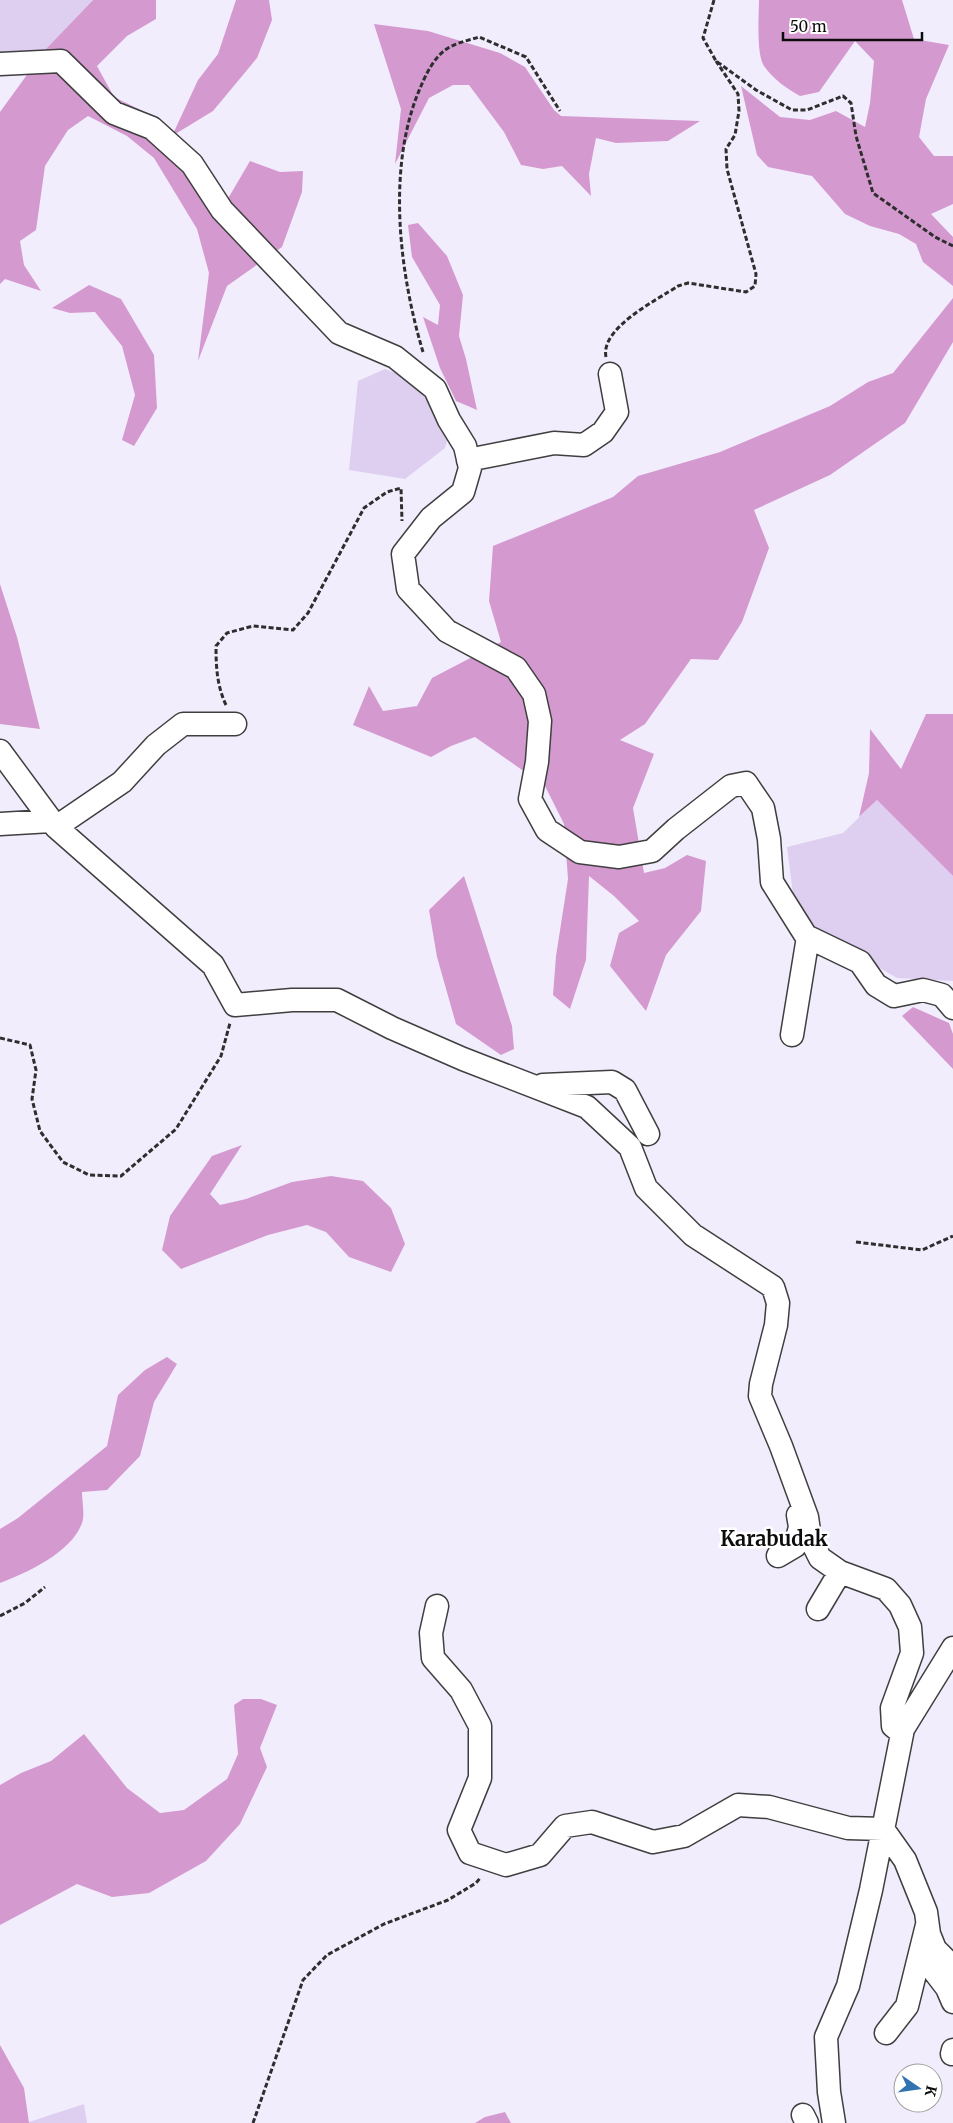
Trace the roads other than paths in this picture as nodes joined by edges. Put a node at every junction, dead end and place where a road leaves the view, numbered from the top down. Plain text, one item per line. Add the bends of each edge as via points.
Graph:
1 (0, 64) edge
2 (610, 374) road end
3 (468, 460) junction
4 (235, 724) road end
5 (0, 751) edge
6 (0, 824) edge
7 (54, 824) junction
8 (808, 937) junction
9 (953, 1008) edge
10 (792, 1035) dead end
11 (532, 1086) junction
12 (648, 1134) dead end
13 (795, 1481) junction
14 (778, 1556) dead end
15 (840, 1572) junction
16 (438, 1606) dead end
17 (818, 1608) dead end
18 (953, 1648) edge
19 (903, 1729) junction
20 (883, 1829) junction
21 (928, 1924) junction
22 (921, 1954) junction
23 (953, 1967) edge
24 (953, 2002) edge
25 (886, 2033) dead end
26 (834, 2123) edge

1 - 3 street via 61,61 114,113 152,128 192,164 222,210 339,333 394,357 435,389 465,446
2 - 3 street via 617,412 603,432 584,444 554,443
3 - 8 street via 470,468 463,492 431,518 404,554 408,589 448,631 516,668 534,694 540,720 530,798 547,830 580,852 619,857 652,851 732,786 746,783 763,808 772,882
4 - 7 street via 183,724 156,745 122,782
5 - 7 street
6 - 7 street
7 - 11 street via 213,965 235,1005 337,1000 392,1028
8 - 9 street via 860,962 876,985 894,996 923,990 942,995
8 - 10 street
11 - 12 street via 612,1082 625,1090
11 - 13 street via 587,1107 630,1147 646,1188 693,1235 773,1287 778,1303 776,1326 760,1396
13 - 14 street via 800,1527 795,1546
13 - 15 street via 810,1538 820,1558
15 - 17 street
15 - 19 street via 886,1589 900,1605 910,1627 912,1653 892,1708 893,1726
16 - 20 street via 431,1633 433,1658 461,1690 480,1726 480,1778 459,1830 470,1853 506,1865 540,1855 565,1826 592,1822 653,1842 684,1836 738,1805 769,1807 848,1828
18 - 19 street
19 - 20 street
20 - 21 street via 905,1860
20 - 26 street via 848,1986 826,2037
21 - 22 street
21 - 23 street via 935,1949
22 - 24 street via 947,1988
22 - 25 street via 907,2006

